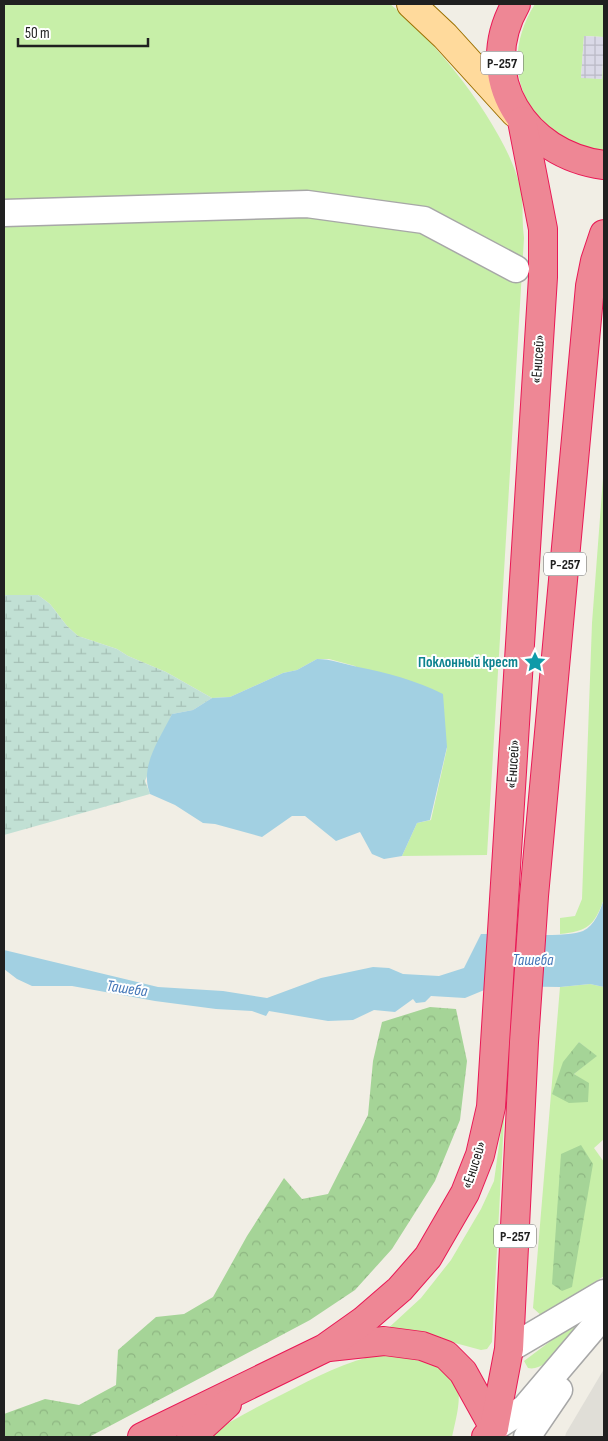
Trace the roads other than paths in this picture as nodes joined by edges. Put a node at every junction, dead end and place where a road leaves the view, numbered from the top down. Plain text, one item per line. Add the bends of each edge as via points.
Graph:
1 (411, 4) edge
2 (516, 4) edge
3 (522, 121) junction
4 (604, 165) edge
5 (4, 213) edge
6 (604, 234) edge
7 (516, 269) dead end
8 (604, 1293) edge
9 (604, 1314) edge
10 (604, 1325) edge
11 (325, 1348) junction
12 (509, 1349) junction
13 (258, 1380) junction
14 (492, 1434) edge
15 (142, 1437) edge
16 (191, 1437) edge
17 (527, 1437) edge

1 - 3 main road
2 - 3 highway, «Енисей» / Р-257 via 505,31 503,76
3 - 4 highway, «Енисей» / Р-257 via 551,148 568,157
3 - 11 highway, «Енисей» / Р-257 via 543,229 544,277 491,1106 480,1155 466,1193 428,1257 400,1289 364,1321
5 - 7 street via 307,204 424,220
6 - 12 highway, Р-257 via 590,286 534,896
8 - 12 street
9 - 14 street via 525,1408
10 - 17 street
11 - 13 highway, «Енисей» / Р-257
11 - 14 highway, «Енисей» / Р-257 via 384,1342 422,1346 446,1355 463,1372
12 - 14 highway, Р-257
13 - 15 highway, «Енисей» / Р-257
13 - 16 highway, «Енисей» / Р-257 via 221,1408

